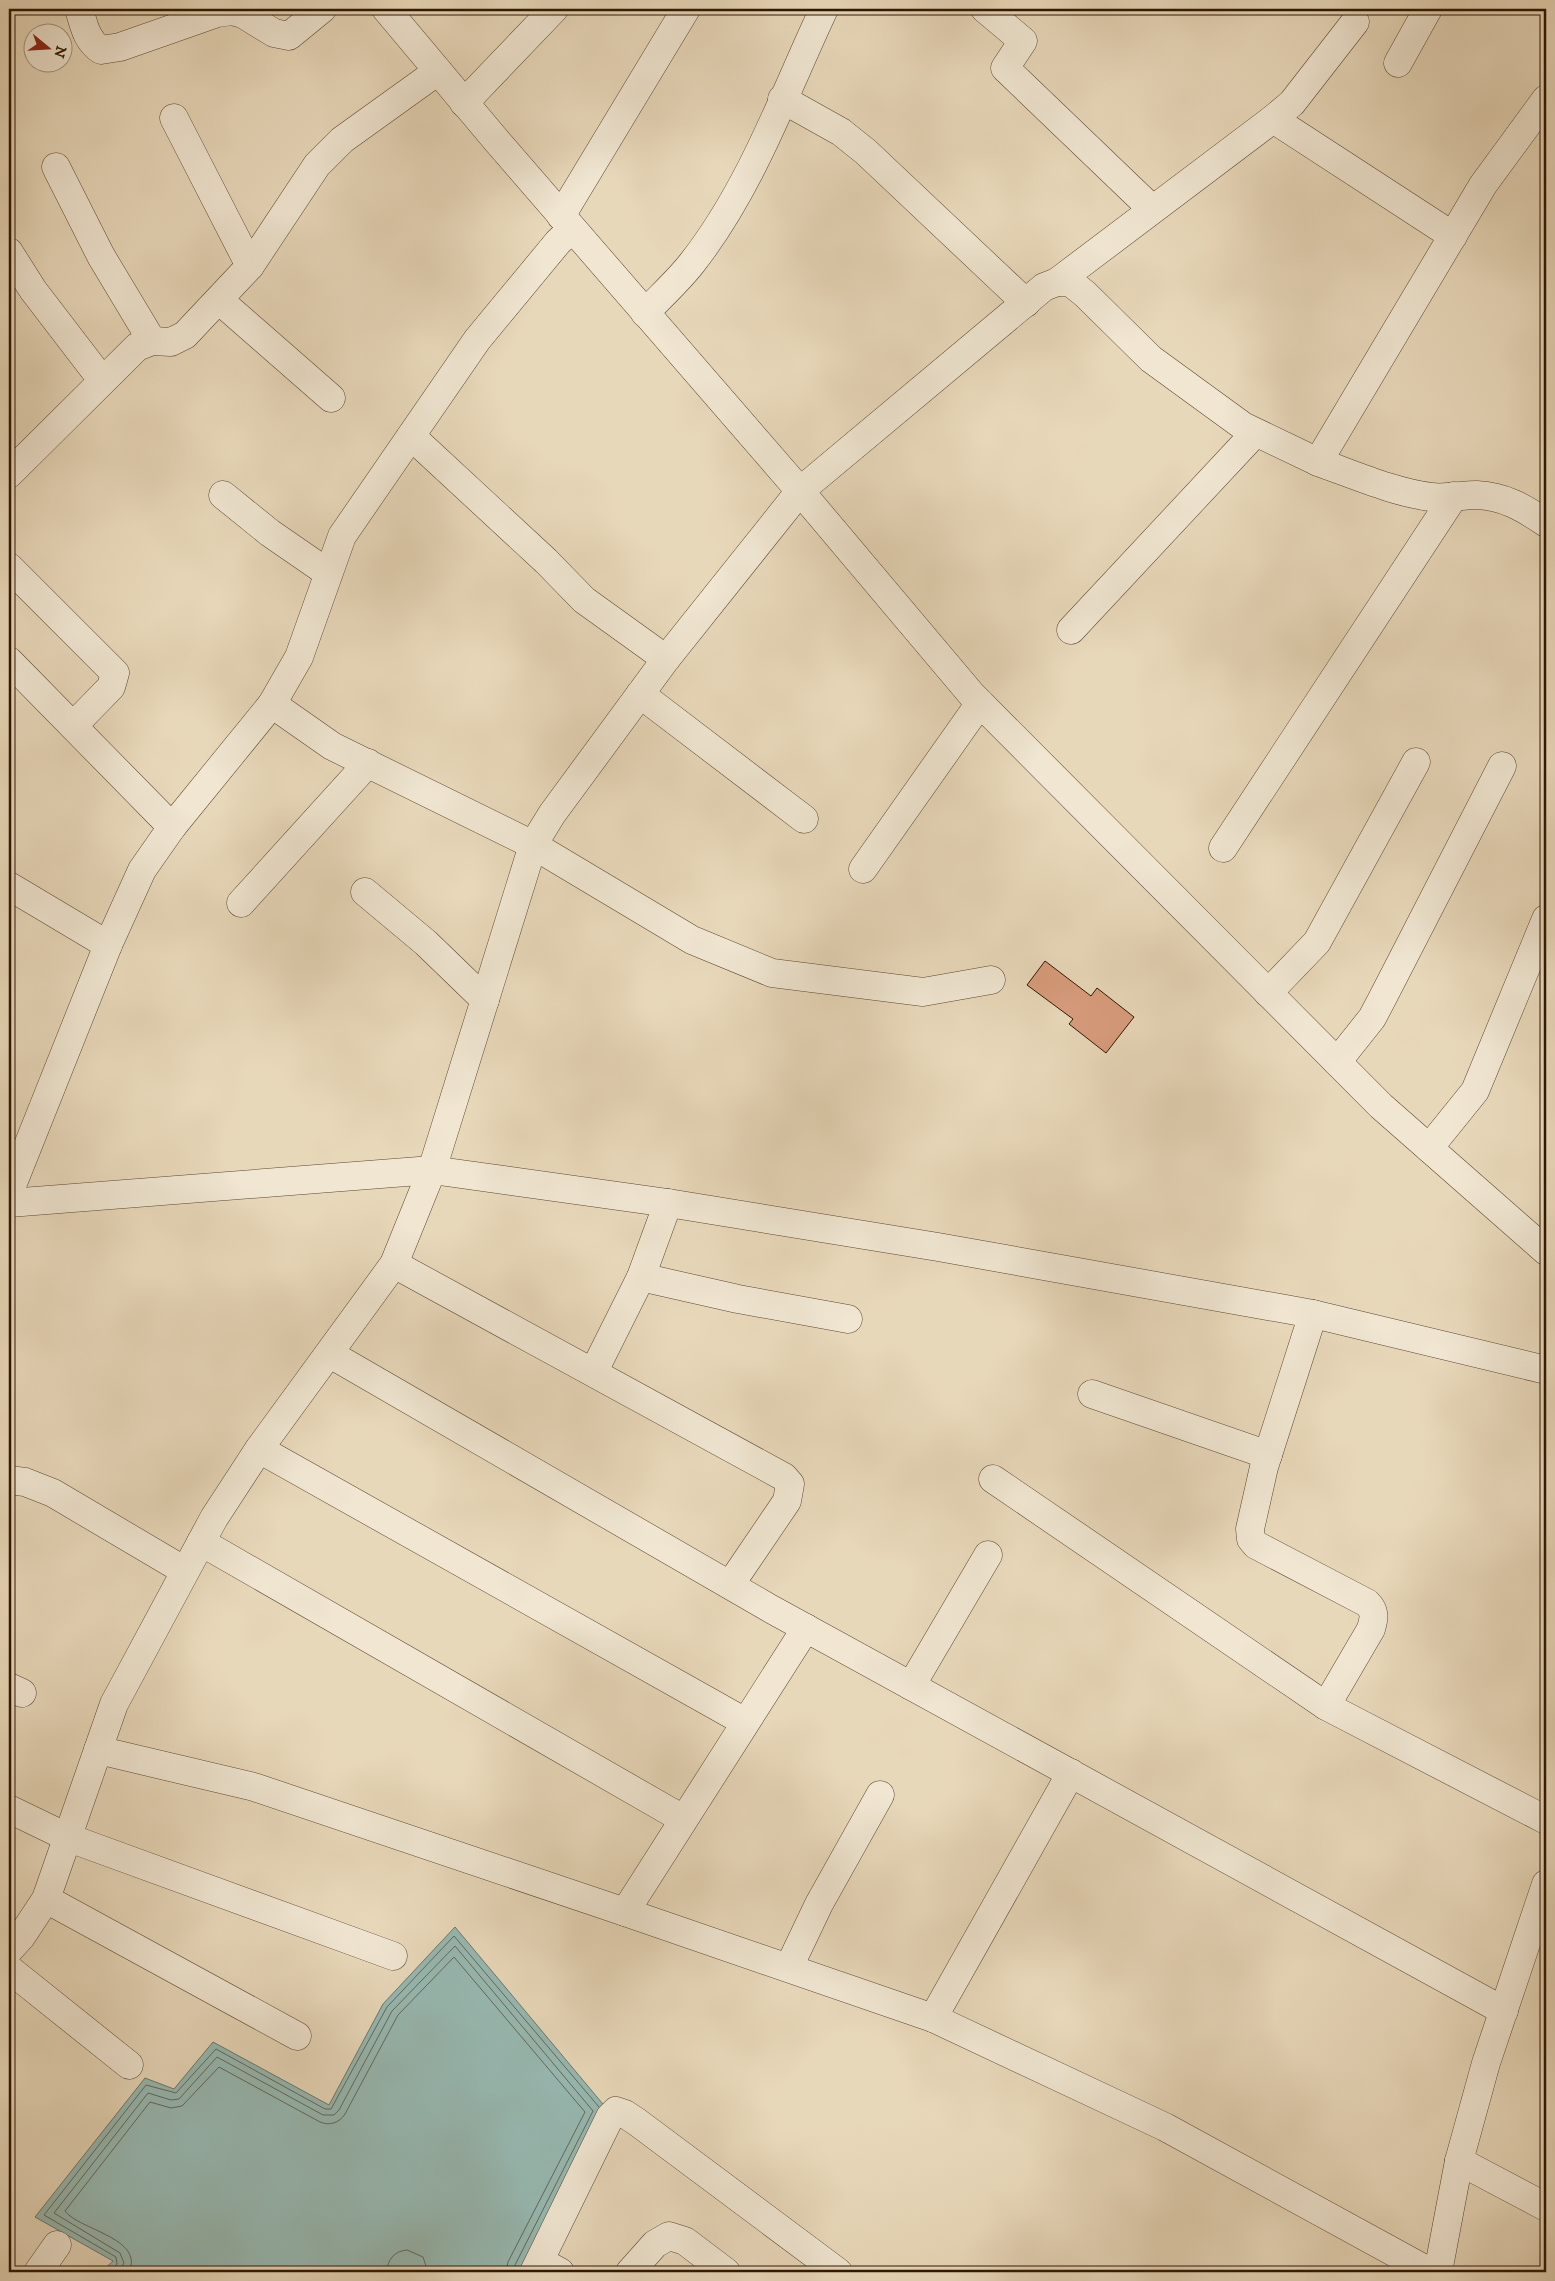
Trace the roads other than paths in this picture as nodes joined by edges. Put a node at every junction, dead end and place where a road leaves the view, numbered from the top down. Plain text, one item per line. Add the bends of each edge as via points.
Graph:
1 (78, 9) edge
2 (322, 9) edge
3 (386, 9) edge
4 (554, 9) edge
5 (686, 9) edge
6 (824, 9) edge
7 (985, 9) edge
8 (1428, 9) edge
9 (1355, 22) dead end
10 (1398, 63) dead end
11 (438, 71) junction
12 (782, 99) junction
13 (1546, 99) edge
14 (464, 102) junction
15 (174, 118) dead end
16 (1273, 119) junction
17 (56, 166) dead end
18 (1152, 209) junction
19 (567, 223) junction
20 (1453, 236) junction
21 (9, 252) edge
22 (250, 266) junction
23 (1057, 282) junction
24 (219, 300) junction
25 (1026, 303) junction
26 (645, 313) junction
27 (152, 341) junction
28 (102, 380) junction
29 (331, 398) dead end
30 (1256, 433) junction
31 (411, 436) junction
32 (1318, 462) junction
33 (9, 474) edge
34 (800, 491) junction
35 (223, 494) dead end
36 (1454, 496) junction
37 (1546, 523) edge
38 (9, 567) edge
39 (328, 573) junction
40 (1070, 630) dead end
41 (666, 659) junction
42 (9, 661) edge
43 (640, 694) junction
44 (980, 702) junction
45 (272, 704) junction
46 (73, 726) junction
47 (1416, 762) dead end
48 (368, 764) junction
49 (1502, 766) dead end
50 (804, 819) dead end
51 (172, 827) junction
52 (533, 845) junction
53 (1223, 848) dead end
54 (863, 870) dead end
55 (9, 886) edge
56 (365, 892) dead end
57 (241, 903) dead end
58 (1546, 919) edge
59 (108, 945) junction
60 (1538, 961) edge
61 (991, 980) dead end
62 (1268, 993) junction
63 (485, 1000) junction
64 (1337, 1062) junction
65 (1428, 1148) junction
66 (432, 1170) junction
67 (9, 1193) edge
68 (9, 1203) edge
69 (668, 1203) junction
70 (1546, 1251) edge
71 (394, 1264) junction
72 (641, 1277) junction
73 (1313, 1314) junction
74 (848, 1319) dead end
75 (330, 1354) junction
76 (1546, 1370) edge
77 (594, 1371) junction
78 (1092, 1394) dead end
79 (259, 1449) junction
80 (1268, 1454) junction
81 (994, 1479) dead end
82 (9, 1480) edge
83 (201, 1542) junction
84 (988, 1554) dead end
85 (185, 1571) junction
86 (730, 1585) junction
87 (806, 1628) junction
88 (911, 1686) junction
89 (1326, 1706) junction
90 (745, 1722) junction
91 (98, 1750) junction
92 (1071, 1773) junction
93 (880, 1795) dead end
94 (9, 1809) edge
95 (683, 1819) junction
96 (1546, 1820) edge
97 (69, 1838) junction
98 (1546, 1884) edge
99 (46, 1899) junction
100 (625, 1912) junction
101 (13, 1939) edge
102 (393, 1956) dead end
103 (789, 1967) junction
104 (9, 1969) edge
105 (1504, 2011) junction
106 (933, 2018) junction
107 (297, 2036) dead end
108 (129, 2064) dead end
109 (1459, 2161) junction
110 (1546, 2207) edge
111 (57, 2245) dead end
112 (544, 2268) edge
113 (38, 2272) edge
114 (630, 2272) edge
115 (726, 2272) edge
116 (838, 2272) edge
117 (1430, 2272) edge
118 (1438, 2272) edge

1 - 2 street via 93,44 109,50 217,13 232,11 281,36 289,36
3 - 11 street
4 - 14 street
5 - 19 street
6 - 12 street
7 - 18 street via 1023,41 1005,68
8 - 10 street
9 - 16 street via 1292,103
11 - 14 street
11 - 22 street via 342,140 317,165
12 - 25 street via 841,132 866,152
12 - 26 street via 728,210 692,264
13 - 20 street via 1483,185
14 - 19 street
15 - 22 street
16 - 18 street
16 - 20 street
17 - 27 street via 101,256
18 - 23 street
19 - 26 street
19 - 31 street via 558,242 477,340
20 - 32 street
21 - 28 street via 33,290
22 - 24 street
23 - 25 street via 1044,287
23 - 30 street via 1070,282 1151,359
24 - 27 street via 185,335 171,342
24 - 29 street
25 - 34 street
26 - 34 street
27 - 28 street via 137,347
28 - 33 street
30 - 32 street
30 - 40 street
31 - 39 street via 342,536
31 - 41 street via 584,600
32 - 36 street via 1406,492 1432,497
34 - 41 street
34 - 44 street
35 - 39 street via 270,533
36 - 37 street via 1499,498 1517,504
36 - 53 street
38 - 46 street via 115,673 111,687
39 - 45 street via 299,656
41 - 43 street
42 - 46 street
43 - 50 street
43 - 52 street
44 - 54 street
44 - 62 street
45 - 48 street via 332,746
45 - 51 street
46 - 51 street
47 - 62 street via 1317,942
48 - 52 street
48 - 57 street
49 - 64 street via 1372,1018
51 - 59 street via 142,870
52 - 61 street via 692,940 772,973 923,992
52 - 63 street
55 - 59 street
56 - 63 street via 426,943
58 - 60 street
59 - 67 street
60 - 65 street via 1475,1091
62 - 64 street
63 - 66 street
64 - 65 street
65 - 70 street
66 - 68 street
66 - 69 street
66 - 71 street
69 - 72 street
69 - 73 street
71 - 75 street
71 - 77 street
72 - 74 street
72 - 77 street
73 - 76 street
73 - 80 street
75 - 79 street
75 - 86 street
77 - 86 street via 784,1477 790,1484 787,1501
78 - 80 street
79 - 83 street
79 - 90 street
80 - 89 street via 1252,1516 1252,1539 1268,1552 1373,1609 1371,1629
81 - 89 street
82 - 85 street via 25,1482 53,1493
83 - 85 street
83 - 95 street
84 - 88 street
85 - 91 street via 114,1704
86 - 87 street
87 - 88 street
87 - 90 street
88 - 92 street
89 - 96 street
90 - 95 street
91 - 97 street
91 - 100 street via 254,1787
92 - 105 street
92 - 106 street
93 - 103 street via 819,1904
94 - 97 street
95 - 100 street
97 - 99 street
97 - 102 street
98 - 105 street
99 - 101 street
99 - 107 street
100 - 103 street
103 - 106 street
104 - 108 street
105 - 109 street
106 - 117 street via 1165,2127
109 - 110 street
109 - 118 street
111 - 113 street
112 - 116 street via 610,2117 616,2111 637,2122
114 - 115 street via 655,2244 669,2236 685,2242

